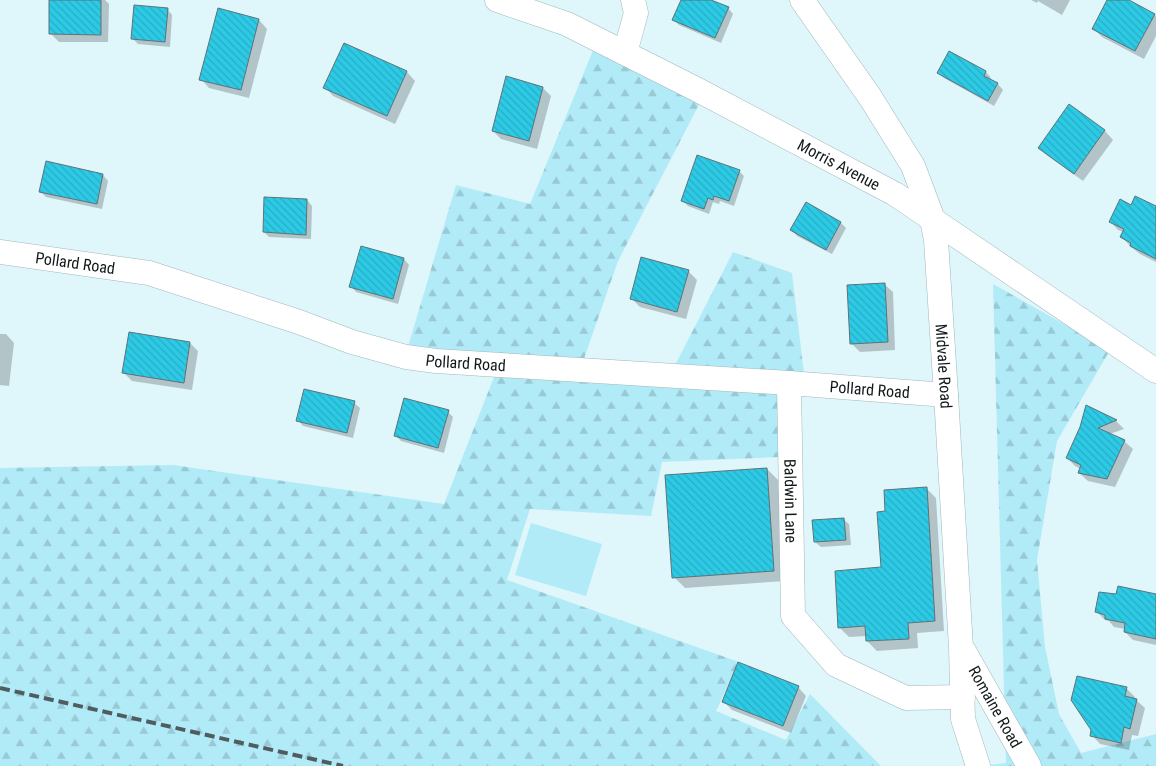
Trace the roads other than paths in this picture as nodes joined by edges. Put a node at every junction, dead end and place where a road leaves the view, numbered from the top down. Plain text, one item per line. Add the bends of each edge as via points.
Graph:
1 (633, 0) edge
2 (802, 0) edge
3 (511, 2) edge
4 (625, 53) junction
5 (932, 219) junction
6 (0, 252) edge
7 (1156, 372) edge
8 (789, 384) junction
9 (946, 395) junction
10 (793, 616) joint
11 (961, 648) junction
12 (963, 697) junction
13 (978, 766) edge
14 (1029, 766) edge

1 - 4 street via 636,13
2 - 5 street, Midvale Road via 870,97 913,166
3 - 4 street, Morris Avenue via 567,24
4 - 5 street, Morris Avenue via 895,194
5 - 7 street, Morris Avenue
5 - 9 street, Midvale Road
6 - 8 street, Pollard Road via 149,273 352,342 406,357
8 - 9 street, Pollard Road
8 - 10 street, Baldwin Lane
9 - 11 street, Midvale Road
10 - 12 street, Romaine Road via 836,665 906,698
11 - 12 street, Midvale Road
11 - 14 street, Romaine Road
12 - 13 street, Midvale Road via 963,719

